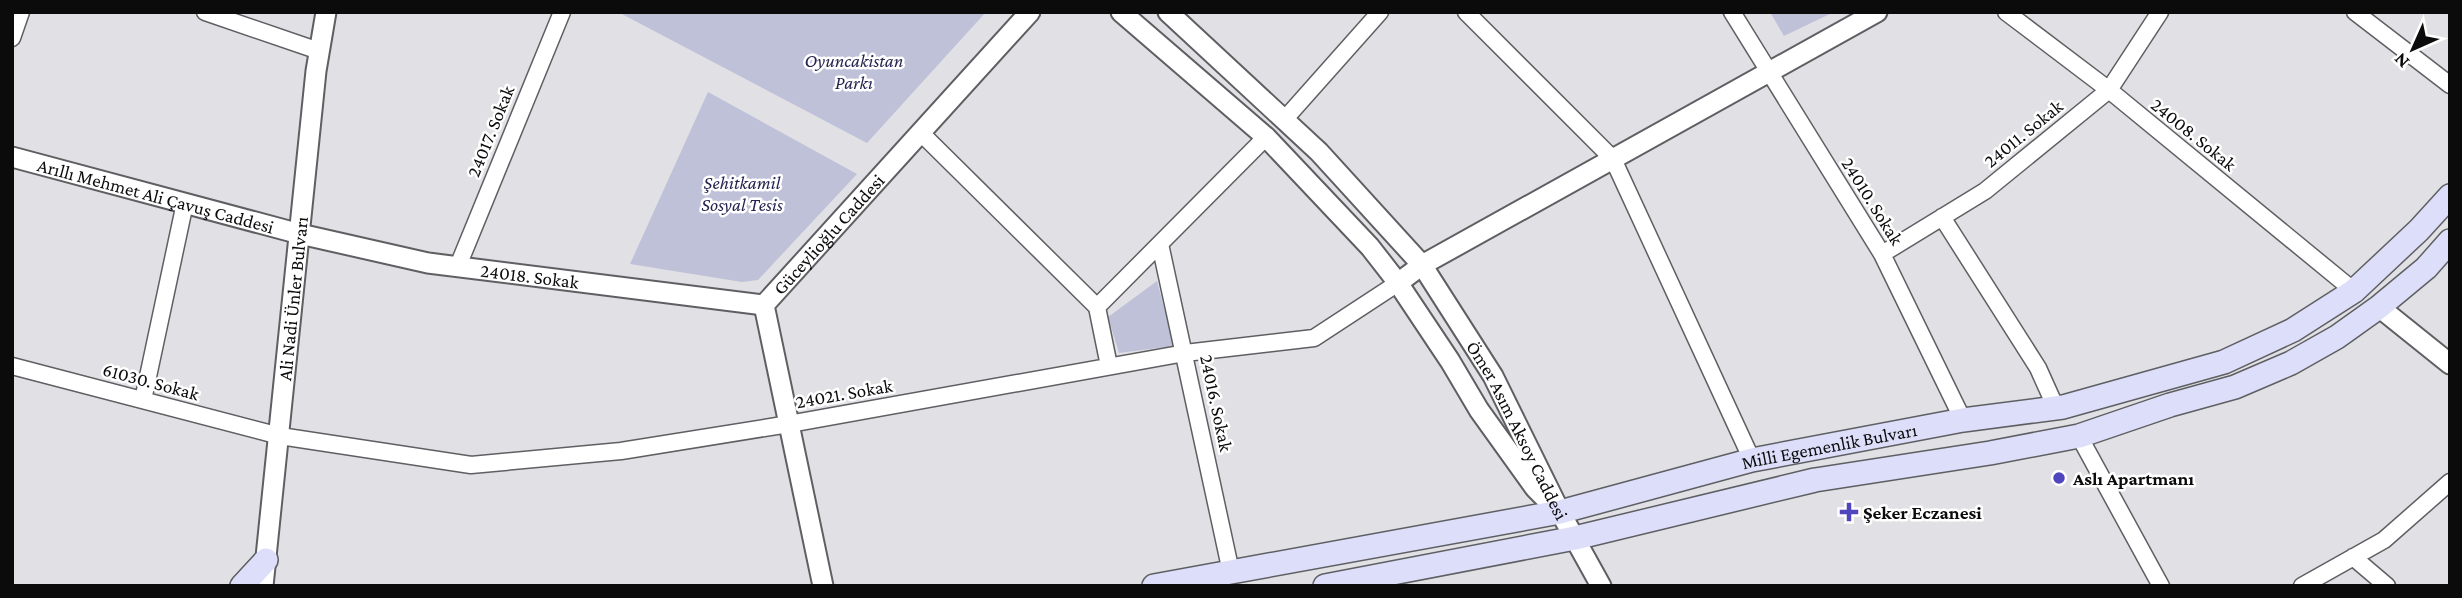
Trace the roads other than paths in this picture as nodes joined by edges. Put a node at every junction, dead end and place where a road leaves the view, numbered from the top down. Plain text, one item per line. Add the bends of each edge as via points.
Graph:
1 (21, 12) edge
2 (205, 12) edge
3 (326, 12) edge
4 (562, 12) edge
5 (1030, 12) edge
6 (1121, 12) edge
7 (1168, 12) edge
8 (1380, 12) edge
9 (1466, 12) edge
10 (1732, 12) edge
11 (1877, 12) edge
12 (2006, 12) edge
13 (2160, 12) edge
14 (2355, 12) edge
15 (12, 38) edge
16 (319, 51) junction
17 (1768, 73) junction
18 (2450, 85) edge
19 (2109, 90) junction
20 (1284, 120) junction
21 (920, 132) junction
22 (1266, 137) junction
23 (12, 157) edge
24 (1613, 159) junction
25 (2450, 196) edge
26 (185, 203) junction
27 (1942, 216) junction
28 (300, 234) junction
29 (2450, 241) edge
30 (1160, 244) junction
31 (1882, 254) junction
32 (1422, 265) junction
33 (458, 266) junction
34 (1398, 283) junction
35 (2354, 291) junction
36 (764, 305) junction
37 (1097, 307) junction
38 (2379, 307) junction
39 (1185, 353) junction
40 (2450, 364) edge
41 (12, 366) edge
42 (1109, 366) junction
43 (143, 400) junction
44 (2056, 408) junction
45 (1963, 420) junction
46 (789, 424) junction
47 (280, 436) junction
48 (2079, 436) junction
49 (1752, 460) junction
50 (2450, 482) edge
51 (1560, 512) junction
52 (1574, 538) junction
53 (2353, 557) junction
54 (266, 560) junction
55 (1231, 572) junction
56 (242, 586) edge
57 (263, 586) edge
58 (823, 586) edge
59 (1154, 586) edge
60 (1325, 586) edge
61 (1601, 586) edge
62 (2161, 586) edge
63 (2302, 586) edge
64 (2387, 586) edge

1 - 15 street
2 - 16 street
3 - 16 street, Ali Nadi Ünler Bulvarı
4 - 33 street, 24017. Sokak
5 - 21 street, Güceylioğlu Caddesi
6 - 22 street, Ömer Asım Aksoy Caddesi
7 - 20 street, Ömer Asım Aksoy Caddesi
8 - 20 street
9 - 24 street
10 - 17 street, 24010. Sokak
11 - 17 street
12 - 19 street, 24008. Sokak
13 - 19 street, 24011. Sokak
14 - 18 street
16 - 28 street, Ali Nadi Ünler Bulvarı
17 - 24 street
17 - 31 street, 24010. Sokak
19 - 27 street, 24011. Sokak via 1985,191
19 - 35 street, 24008. Sokak
20 - 32 street, Ömer Asım Aksoy Caddesi
21 - 36 street, Güceylioğlu Caddesi
21 - 37 street
22 - 30 street
22 - 34 street, Ömer Asım Aksoy Caddesi
23 - 26 street, Arıllı Mehmet Ali Çavuş Caddesi
24 - 32 street
24 - 49 street
25 - 35 main road, Milli Egemenlik Bulvarı
26 - 28 street, Arıllı Mehmet Ali Çavuş Caddesi
26 - 43 street
27 - 31 street, 24011. Sokak
27 - 44 street via 2038,368
28 - 33 street, 24018. Sokak
28 - 47 street, Ali Nadi Ünler Bulvarı
29 - 38 main road, Milli Egemenlik Bulvarı
30 - 37 street
30 - 39 street, 24016. Sokak
31 - 45 street, 24010. Sokak
32 - 34 street
32 - 51 street, Ömer Asım Aksoy Caddesi via 1493,376
33 - 36 street, 24018. Sokak
34 - 39 street, 24021. Sokak via 1314,338
34 - 51 street, Ömer Asım Aksoy Caddesi via 1479,410 1535,488
35 - 44 main road, Milli Egemenlik Bulvarı via 2293,330 2224,362
36 - 46 street, Güceylioğlu Caddesi
37 - 42 street
38 - 40 street
38 - 48 main road, Milli Egemenlik Bulvarı via 2291,363 2235,387
39 - 42 street, 24021. Sokak
39 - 55 street, 24016. Sokak
41 - 43 street, 61030. Sokak
42 - 46 street, 24021. Sokak
43 - 47 street, 61030. Sokak
44 - 45 main road, Milli Egemenlik Bulvarı
45 - 49 main road, Milli Egemenlik Bulvarı
46 - 47 street, 24021. Sokak via 621,451 471,465
46 - 58 street, Güceylioğlu Caddesi
47 - 54 street, Ali Nadi Ünler Bulvarı
48 - 52 main road, Milli Egemenlik Bulvarı via 1815,480
48 - 62 street
49 - 51 main road, Milli Egemenlik Bulvarı
50 - 53 street via 2384,540
51 - 52 street
51 - 55 main road, Milli Egemenlik Bulvarı
52 - 60 main road, Milli Egemenlik Bulvarı
52 - 61 street
53 - 63 street
53 - 64 street
54 - 56 main road
54 - 57 street, Ali Nadi Ünler Bulvarı
55 - 59 main road, Milli Egemenlik Bulvarı

